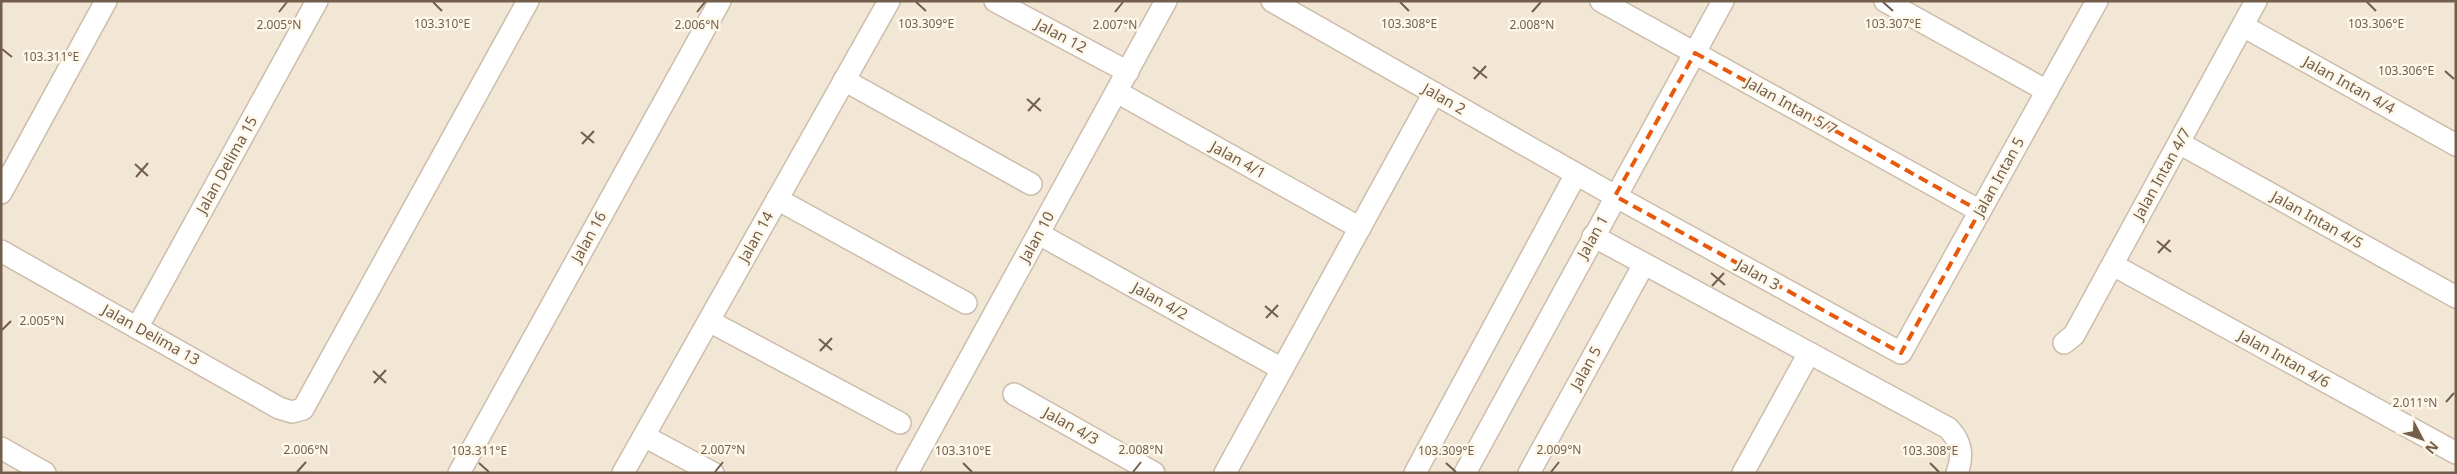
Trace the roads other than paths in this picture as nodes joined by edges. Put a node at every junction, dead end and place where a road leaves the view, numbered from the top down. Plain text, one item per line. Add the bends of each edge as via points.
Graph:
1 (106, 1) edge
2 (318, 1) edge
3 (528, 1) edge
4 (720, 1) edge
5 (889, 1) edge
6 (995, 1) edge
7 (1166, 1) edge
8 (1272, 1) edge
9 (1601, 1) edge
10 (1723, 1) edge
11 (1885, 1) edge
12 (2097, 1) edge
13 (2256, 1) edge
14 (2243, 26) junction
15 (1695, 53) junction
16 (1128, 72) junction
17 (844, 80) junction
18 (2047, 91) junction
19 (1117, 92) junction
20 (1434, 93) junction
21 (2179, 143) junction
22 (2456, 145) edge
23 (1576, 174) junction
24 (1031, 184) dead end
25 (1, 193) edge
26 (1615, 196) junction
27 (777, 199) junction
28 (1980, 211) junction
29 (1360, 228) junction
30 (1038, 234) junction
31 (1593, 236) junction
32 (1, 251) edge
33 (1644, 264) junction
34 (2112, 265) junction
35 (2456, 297) edge
36 (966, 303) dead end
37 (709, 321) junction
38 (137, 328) junction
39 (2064, 343) dead end
40 (1809, 353) junction
41 (1901, 354) joint
42 (1282, 369) junction
43 (1014, 394) dead end
44 (900, 423) dead end
45 (644, 436) junction
46 (1, 448) edge
47 (2456, 453) edge
48 (46, 473) edge
49 (459, 473) edge
50 (623, 473) edge
51 (713, 473) edge
52 (907, 473) edge
53 (1154, 473) edge
54 (1225, 473) edge
55 (1415, 473) edge
56 (1465, 473) edge
57 (1528, 473) edge
58 (1743, 473) edge
59 (1957, 473) edge

1 - 25 street
2 - 38 street, Jalan Delima 15
3 - 38 street, Jalan Delima 13 via 303,409 292,412 279,408
4 - 49 street, Jalan 16
5 - 17 street, Jalan 14
6 - 16 street, Jalan 12
7 - 16 street, Jalan 10
8 - 20 street, Jalan 2
9 - 15 street, Jalan Intan 5/7
10 - 15 street, Jalan 1
11 - 18 street
12 - 18 street, Jalan Intan 5
13 - 14 street, Jalan Intan 4/7
14 - 21 street, Jalan Intan 4/7
14 - 22 street, Jalan Intan 4/4
15 - 26 street, Jalan 1
15 - 28 street, Jalan Intan 5/7
16 - 19 street, Jalan 10
17 - 24 street
17 - 27 street, Jalan 14
18 - 28 street, Jalan Intan 5
19 - 29 street, Jalan 4/1
19 - 30 street, Jalan 10
20 - 23 street, Jalan 2
20 - 29 street
21 - 34 street, Jalan Intan 4/7
21 - 35 street, Jalan Intan 4/5
23 - 26 street, Jalan 2
23 - 55 street
26 - 31 street, Jalan 1
26 - 41 street, Jalan 3
27 - 36 street
27 - 37 street, Jalan 14
28 - 41 street, Jalan Intan 5
29 - 42 street
30 - 42 street, Jalan 4/2
30 - 52 street, Jalan 10
31 - 33 street
31 - 56 street, Jalan 1
32 - 38 street, Jalan Delima 13
33 - 40 street
33 - 57 street, Jalan 5
34 - 39 street, Jalan Intan 4/7 via 2074,335
34 - 47 street, Jalan Intan 4/6
37 - 44 street
37 - 45 street, Jalan 14
40 - 58 street
40 - 59 street via 1948,428 1960,443 1962,457
42 - 54 street
43 - 53 street, Jalan 4/3
45 - 50 street, Jalan 14
45 - 51 street
46 - 48 street

